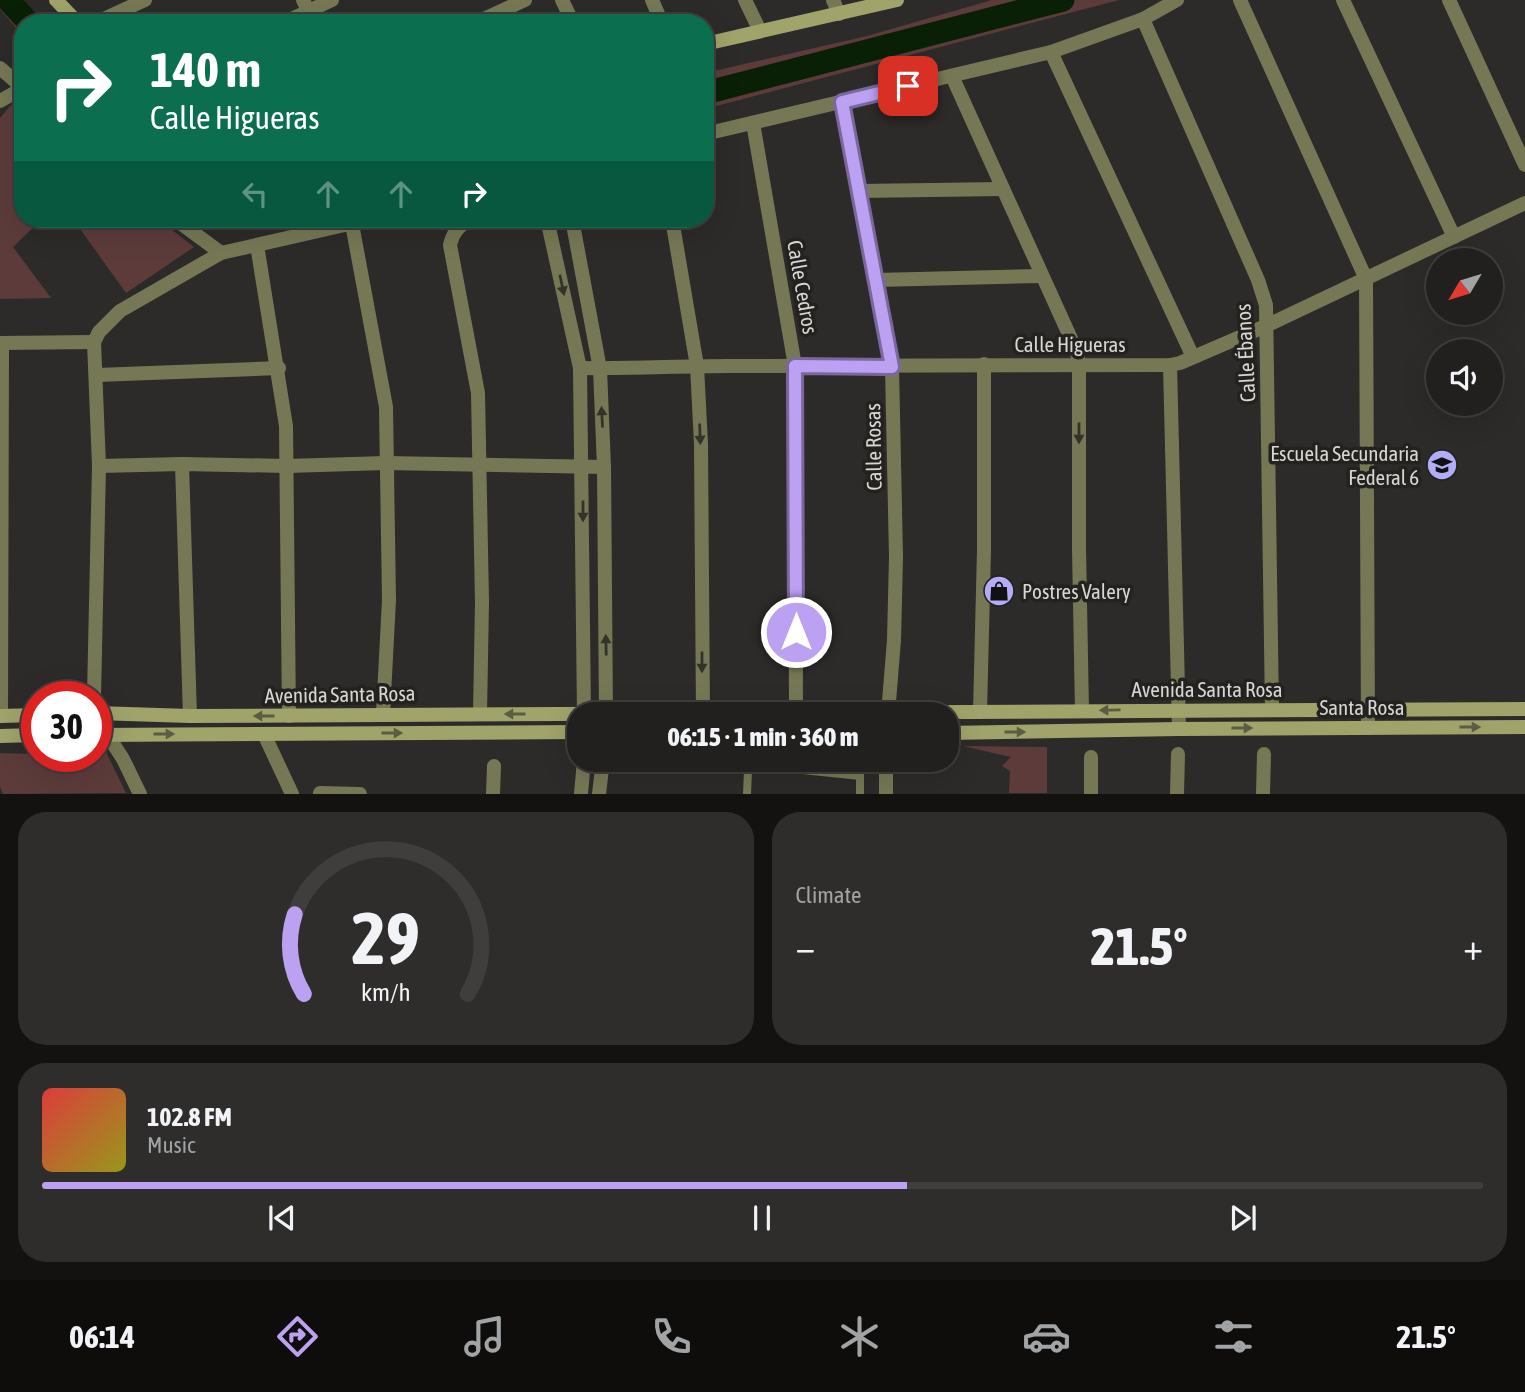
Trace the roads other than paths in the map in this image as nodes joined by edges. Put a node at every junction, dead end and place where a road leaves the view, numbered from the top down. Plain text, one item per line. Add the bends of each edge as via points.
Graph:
1 (56, 0) edge
2 (145, 0) edge
3 (332, 0) edge
4 (525, 0) edge
5 (745, 0) edge
6 (833, 0) edge
7 (897, 0) edge
8 (1177, 0) edge
9 (1240, 0) edge
10 (1343, 0) edge
11 (1449, 0) edge
12 (309, 11) edge
13 (69, 14) edge
14 (115, 14) edge
15 (494, 14) edge
16 (839, 14) junction
17 (1143, 19) junction
18 (760, 32) junction
19 (714, 42) edge
20 (1051, 52) junction
21 (0, 68) edge
22 (952, 76) junction
23 (14, 80) edge
24 (842, 102) junction
25 (753, 122) junction
26 (714, 132) edge
27 (1525, 166) edge
28 (1003, 189) junction
29 (859, 191) junction
30 (1525, 203) edge
31 (187, 228) edge
32 (334, 228) edge
33 (353, 228) edge
34 (458, 228) edge
35 (549, 228) edge
36 (574, 228) edge
37 (673, 228) edge
38 (1454, 237) junction
39 (257, 245) junction
40 (221, 253) junction
41 (1364, 273) junction
42 (1041, 276) junction
43 (876, 280) junction
44 (1268, 325) junction
45 (94, 342) junction
46 (1, 343) edge
47 (1193, 356) junction
48 (984, 364) junction
49 (1079, 365) junction
50 (1170, 365) junction
51 (697, 366) junction
52 (795, 366) junction
53 (892, 367) junction
54 (580, 368) junction
55 (279, 369) junction
56 (600, 369) junction
57 (97, 374) junction
58 (385, 463) junction
59 (182, 464) junction
60 (480, 464) junction
61 (99, 466) junction
62 (287, 466) junction
63 (583, 467) junction
64 (604, 467) junction
65 (94, 681) edge
66 (584, 702) edge
67 (606, 702) edge
68 (703, 702) edge
69 (796, 702) edge
70 (889, 702) edge
71 (1178, 709) junction
72 (1367, 709) junction
73 (1525, 709) edge
74 (1272, 710) junction
75 (1082, 711) junction
76 (959, 712) edge
77 (980, 712) junction
78 (567, 713) edge
79 (383, 714) junction
80 (480, 714) junction
81 (21, 715) edge
82 (112, 715) edge
83 (0, 716) edge
84 (190, 716) junction
85 (289, 716) junction
86 (1525, 727) edge
87 (1368, 728) junction
88 (1179, 729) junction
89 (567, 732) edge
90 (264, 733) junction
91 (959, 733) edge
92 (21, 735) edge
93 (112, 735) edge
94 (0, 736) edge
95 (112, 746) edge
96 (1178, 754) dead end
97 (1264, 754) dead end
98 (1091, 757) dead end
99 (494, 766) dead end
100 (583, 772) edge
101 (602, 772) edge
102 (860, 772) edge
103 (886, 772) edge
104 (860, 776) junction
105 (140, 793) edge
106 (292, 793) edge
107 (320, 793) edge
108 (360, 793) edge
109 (493, 793) edge
110 (581, 793) edge
111 (600, 793) edge
112 (747, 793) edge
113 (860, 793) edge
114 (886, 793) edge
115 (1091, 793) edge
116 (1177, 793) edge
117 (1262, 793) edge

1 - 13 main road
2 - 14 street
3 - 12 street
4 - 15 street
5 - 18 street
6 - 16 street
7 - 16 main road
8 - 17 street
9 - 41 street
10 - 38 street
11 - 27 street
16 - 18 main road
17 - 20 street
17 - 44 street, Calle Ébanos via 1258,280
18 - 19 main road
20 - 22 street
20 - 47 street
21 - 23 street
22 - 24 street
22 - 28 street
24 - 25 street
24 - 29 street, Calle Rosas
25 - 26 street
25 - 52 street, Calle Cedros
28 - 29 street
28 - 42 street
29 - 43 street, Calle Rosas
30 - 38 street, Calle Higueras
31 - 40 street
32 - 39 street
33 - 58 street via 384,391
34 - 60 street via 450,245 478,393
35 -> 54 street
36 - 56 street
37 - 51 street
38 - 41 street, Calle Higueras
39 - 40 street
39 - 55 street
40 - 45 street via 120,311
41 - 44 street, Calle Higueras
41 - 72 street
42 - 43 street
42 - 49 street
43 - 53 street, Calle Rosas
44 - 47 street, Calle Higueras
44 - 74 street, Calle Ébanos
45 - 46 street
45 - 57 street
46 - 83 street
47 - 50 street, Calle Higueras
48 - 49 street, Calle Higueras
48 - 53 street, Calle Higueras
48 - 77 street
49 - 50 street, Calle Higueras
49 -> 75 street
50 - 71 street
51 - 52 street, Calle Higueras
51 - 56 street, Calle Higueras
51 -> 68 street
52 - 53 street, Calle Higueras
52 - 69 street, Calle Cedros
53 - 70 street, Calle Rosas via 896,557
54 - 56 street, Calle Higueras
54 - 63 street
55 - 57 street
55 - 62 street
64 -> 56 street
57 - 61 street
58 - 60 street
58 - 62 street
58 - 79 street via 389,600
59 - 61 street
59 - 62 street
59 - 84 street
60 - 63 street
60 - 80 street
61 - 65 street
62 - 85 street
63 - 64 street
63 -> 66 street
67 -> 64 street
71 - 74 main road, Avenida Santa Rosa
71 -> 75 main road, Avenida Santa Rosa
71 - 88 street
72 - 73 main road, Avenida Santa Rosa
72 - 74 main road, Avenida Santa Rosa
72 - 87 street
75 - 77 main road, Avenida Santa Rosa
76 - 77 main road, Avenida Santa Rosa
78 -> 80 main road, Avenida Santa Rosa
79 - 80 main road, Avenida Santa Rosa
79 - 85 main road, Avenida Santa Rosa
81 - 83 main road
82 - 84 main road, Avenida Santa Rosa
85 -> 84 main road, Avenida Santa Rosa
87 -> 86 main road, Santa Rosa
88 -> 87 main road, Santa Rosa
91 -> 88 main road, Santa Rosa
90 -> 89 main road, Avenida Santa Rosa
93 -> 90 main road, Avenida Santa Rosa
90 - 106 street
92 - 94 main road
95 - 105 street
96 - 116 street
97 - 117 street
98 - 115 street
99 - 109 street
100 - 110 street
101 - 111 street
102 - 104 lane
103 - 114 street
104 - 112 lane via 755,765 748,771
104 - 113 lane
107 - 108 street

